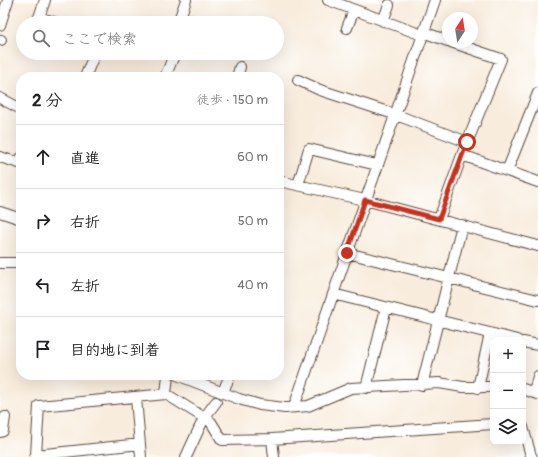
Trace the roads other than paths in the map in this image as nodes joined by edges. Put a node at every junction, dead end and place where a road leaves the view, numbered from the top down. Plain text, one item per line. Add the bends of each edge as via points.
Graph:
1 (8, 0) edge
2 (44, 0) edge
3 (186, 0) edge
4 (328, 0) edge
5 (435, 0) edge
6 (389, 5) dead end
7 (354, 10) junction
8 (39, 16) edge
9 (180, 16) edge
10 (383, 21) junction
11 (0, 25) edge
12 (348, 28) dead end
13 (422, 34) junction
14 (442, 39) edge
15 (469, 48) edge
16 (92, 60) edge
17 (172, 60) edge
18 (240, 67) dead end
19 (88, 72) edge
20 (167, 72) edge
21 (238, 72) edge
22 (298, 80) dead end
23 (538, 93) edge
24 (0, 98) edge
25 (16, 107) edge
26 (394, 114) junction
27 (467, 142) junction
28 (0, 156) edge
29 (462, 156) junction
30 (16, 162) edge
31 (377, 165) junction
32 (507, 171) junction
33 (284, 182) edge
34 (538, 182) edge
35 (298, 185) junction
36 (365, 200) junction
37 (0, 212) edge
38 (16, 217) edge
39 (439, 219) junction
40 (462, 225) junction
41 (538, 246) edge
42 (347, 253) junction
43 (0, 263) edge
44 (16, 264) edge
45 (449, 278) junction
46 (332, 294) junction
47 (538, 300) edge
48 (386, 308) junction
49 (439, 321) junction
50 (490, 333) junction
51 (505, 337) edge
52 (526, 343) edge
53 (538, 345) edge
54 (538, 376) edge
55 (167, 380) edge
56 (191, 380) edge
57 (228, 380) edge
58 (422, 385) junction
59 (490, 387) edge
60 (366, 388) junction
61 (478, 388) junction
62 (526, 391) edge
63 (223, 392) junction
64 (166, 394) junction
65 (536, 394) edge
66 (136, 398) junction
67 (216, 402) dead end
68 (294, 407) junction
69 (6, 417) dead end
70 (204, 418) junction
71 (490, 424) edge
72 (0, 432) edge
73 (526, 438) edge
74 (272, 439) junction
75 (140, 444) junction
76 (76, 454) edge
77 (190, 454) edge
78 (35, 456) edge
79 (141, 457) edge
80 (274, 457) edge
81 (531, 457) edge

1 - 11 street
2 - 8 street
3 - 9 street
4 - 7 street
5 - 13 street
6 - 10 street
7 - 10 street
7 - 12 street
10 - 13 street
13 - 14 street
13 - 26 street
15 - 27 street via 501,59
16 - 19 street
17 - 20 street
18 - 21 street
22 - 26 street via 320,90
23 - 32 street
24 - 25 street
26 - 27 street
26 - 31 street
27 - 29 street
28 - 30 street
29 - 32 street
29 - 39 street
31 - 35 street via 309,148
31 - 36 street
32 - 34 street
33 - 35 street
35 - 36 street
36 - 39 street
36 - 42 street
37 - 38 street
39 - 40 street
40 - 41 street
40 - 45 street
42 - 45 street
42 - 46 street
43 - 44 street
45 - 47 street
45 - 49 street
46 - 48 street
46 - 68 street
48 - 49 street
48 - 60 street
49 - 50 street
49 - 58 street
50 - 51 street
50 - 61 street
52 - 53 street
54 - 65 street
55 - 64 street
56 - 63 street
57 - 63 street
58 - 60 street
58 - 61 street via 439,383
59 - 61 street
60 - 68 street via 350,388 308,406
62 - 65 street
63 - 68 street via 260,405
64 - 66 street
64 - 70 street
66 - 75 street
66 - 78 street via 40,406
67 - 70 street
69 - 72 street via 3,431
70 - 74 street via 211,422 222,440
70 - 77 street
71 - 74 street
73 - 81 street
74 - 80 street
75 - 76 street
75 - 79 street
76 - 78 street

